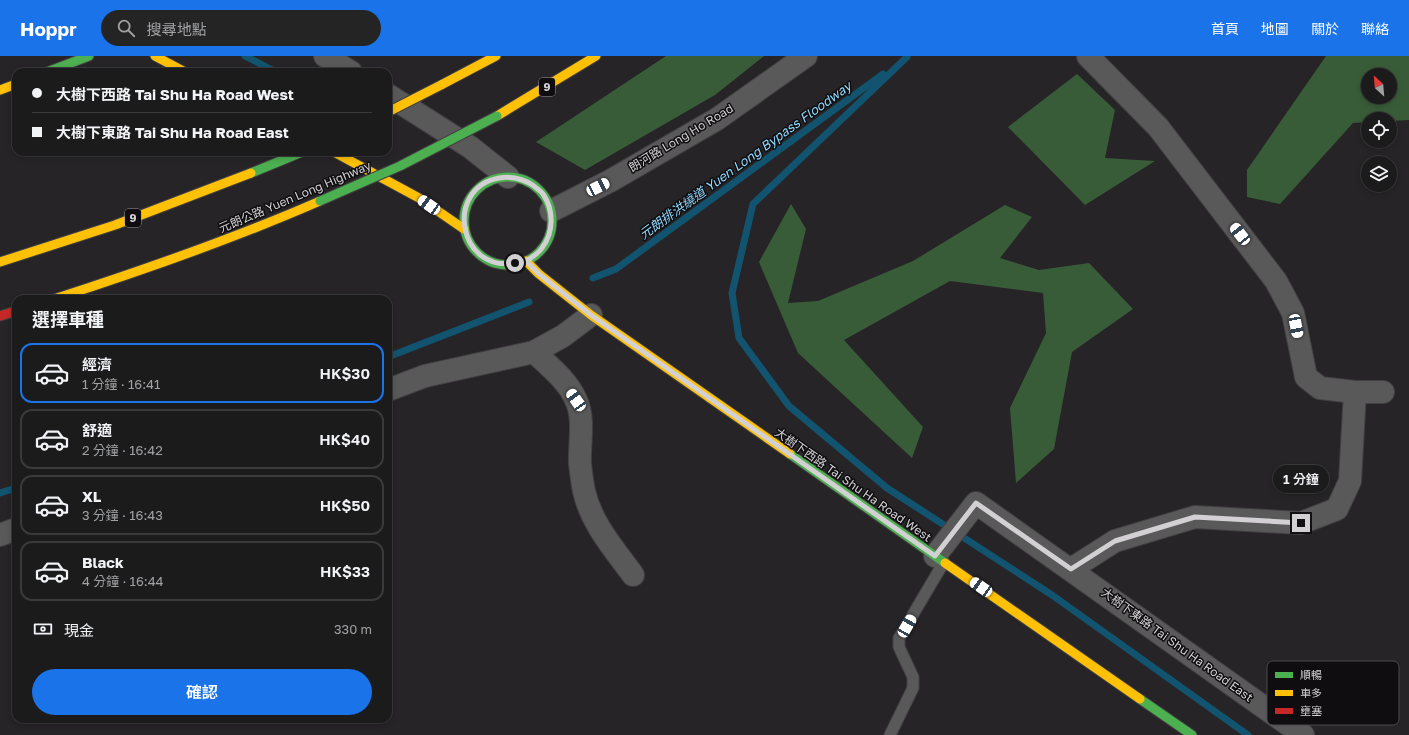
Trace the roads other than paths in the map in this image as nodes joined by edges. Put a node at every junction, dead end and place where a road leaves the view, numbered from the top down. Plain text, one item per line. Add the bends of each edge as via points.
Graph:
1 (89, 56) edge
2 (155, 56) edge
3 (325, 56) edge
4 (496, 56) edge
5 (596, 56) edge
6 (806, 56) edge
7 (1088, 56) edge
8 (58, 68) edge
9 (178, 68) edge
10 (344, 68) edge
11 (12, 86) edge
12 (0, 90) edge
13 (392, 98) edge
14 (392, 110) edge
15 (292, 156) edge
16 (341, 156) edge
17 (508, 177) junction
18 (551, 211) junction
19 (464, 228) junction
20 (526, 261) junction
21 (0, 262) edge
22 (66, 295) edge
23 (12, 312) edge
24 (591, 315) junction
25 (0, 316) edge
26 (534, 352) junction
27 (392, 388) edge
28 (1355, 392) junction
29 (1384, 392) dead end
30 (12, 530) edge
31 (0, 535) edge
32 (939, 559) junction
33 (1071, 569) junction
34 (632, 575) dead end
35 (1267, 709) edge
36 (1289, 725) edge
37 (890, 735) edge
38 (1192, 735) edge
39 (1303, 735) edge

1 - 8 main road
2 - 9 main road
3 - 10 street
4 - 14 main road, bridge
5 - 22 main road, 元朗公路 Yuen Long Highway / 9, bridge via 497,116 400,166 294,213 176,259
6 - 18 street, 朗河路 Long Ho Road via 717,119 610,181
7 - 28 street via 1158,127 1276,281 1293,313 1306,378 1320,388
11 - 12 main road
13 - 17 street via 470,147
15 - 21 main road, 9 via 150,212
16 - 19 main road via 419,198
17 - 18 main road via 527,181 542,193
17 - 19 main road via 493,179 480,187 469,199 464,213
18 - 20 main road via 551,231 542,249
19 - 20 main road via 470,245 483,258 504,265
20 - 24 main road, 大樹下西路 Tai Shu Ha Road West
23 - 25 main road
24 - 26 street via 563,336
24 - 32 main road, 大樹下西路 Tai Shu Ha Road West
26 - 27 street via 425,376
26 - 34 street via 559,375 576,400 580,413 580,464 584,491 602,533
28 - 29 street
28 - 33 street via 1350,481 1337,509 1301,523 1195,517 1115,541
30 - 31 street
32 - 33 street, 大樹下東路 Tai Shu Ha Road East via 976,503
32 - 37 lane via 899,638 899,647 913,677 913,688
32 - 38 main road, 大樹下西路 Tai Shu Ha Road West
33 - 35 street, 大樹下東路 Tai Shu Ha Road East
36 - 39 street, 大樹下東路 Tai Shu Ha Road East

